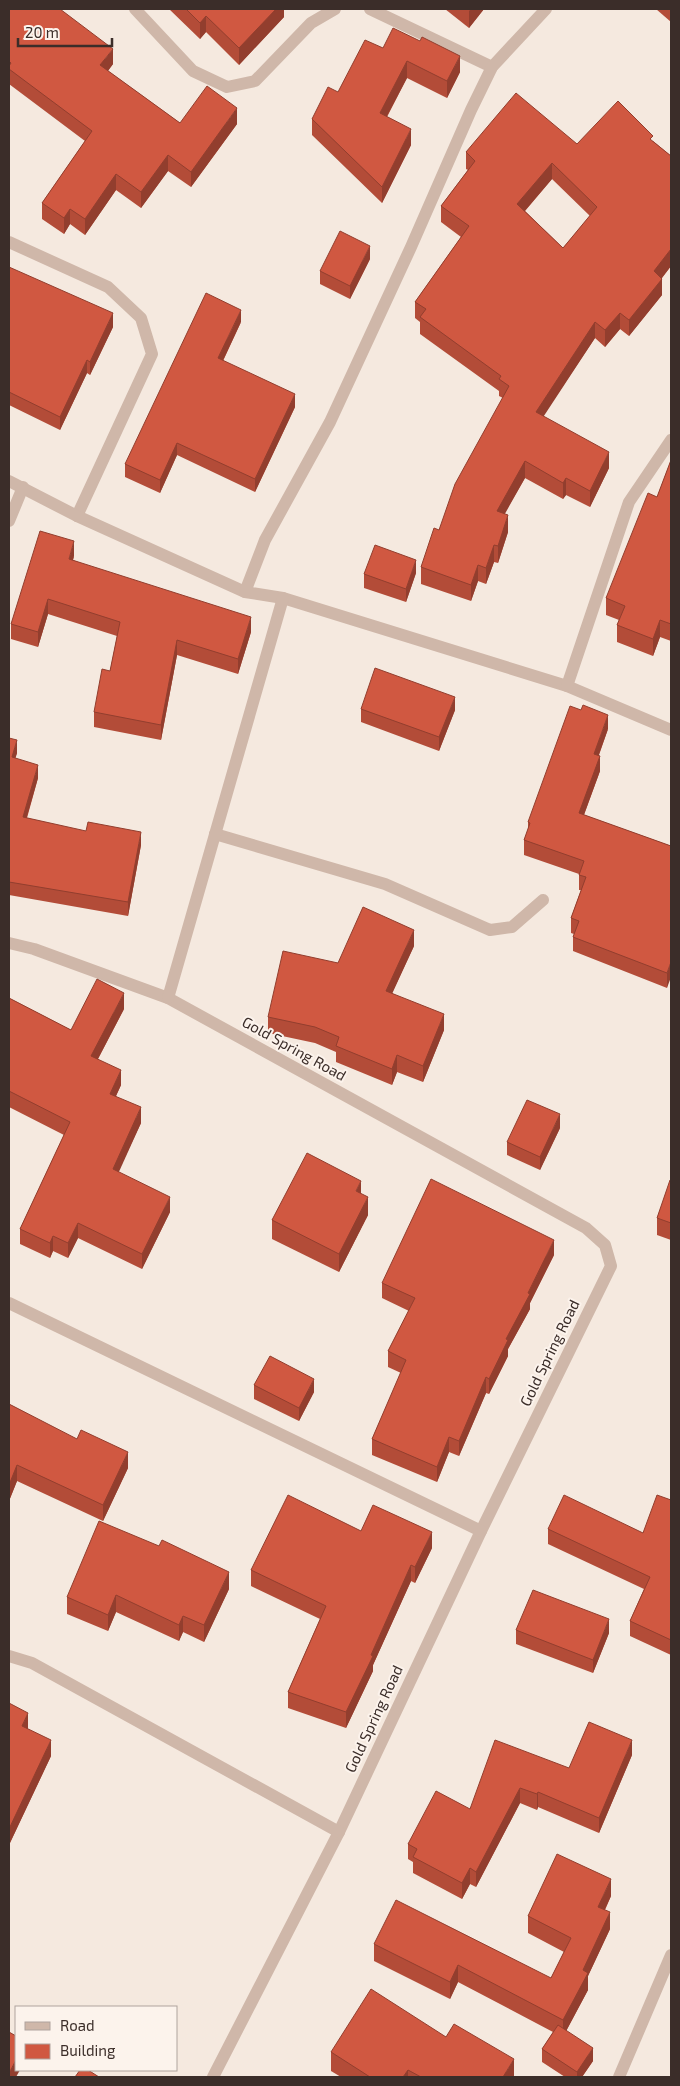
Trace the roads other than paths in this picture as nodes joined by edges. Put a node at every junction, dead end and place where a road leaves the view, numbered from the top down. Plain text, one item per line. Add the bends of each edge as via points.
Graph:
1 (134, 9) edge
2 (335, 9) edge
3 (370, 9) edge
4 (546, 9) edge
5 (492, 66) junction
6 (9, 242) edge
7 (671, 440) edge
8 (9, 481) edge
9 (23, 487) junction
10 (77, 516) junction
11 (9, 521) edge
12 (245, 592) junction
13 (283, 598) junction
14 (566, 686) junction
15 (671, 730) edge
16 (215, 834) junction
17 (542, 900) dead end
18 (9, 943) edge
19 (168, 998) junction
20 (9, 1303) edge
21 (481, 1530) junction
22 (9, 1656) edge
23 (339, 1832) junction
24 (671, 1955) edge
25 (212, 2077) edge
26 (619, 2077) edge

1 - 2 street via 193,71 227,87 256,81 311,23
3 - 5 street
4 - 5 street
5 - 12 street via 330,422 266,540
6 - 10 street via 108,287 141,318 152,354
7 - 14 street via 629,502
8 - 9 street
9 - 10 street
9 - 11 street
10 - 12 street
12 - 13 street
13 - 14 street
13 - 16 street
14 - 15 street
16 - 17 street via 384,884 490,930 512,927
16 - 19 street
18 - 19 street, Gold Spring Road via 34,949
19 - 21 street, Gold Spring Road via 586,1228 605,1245 611,1266
20 - 21 street
21 - 23 street, Gold Spring Road
22 - 23 street via 32,1663
23 - 25 street, Gold Spring Road
24 - 26 street

